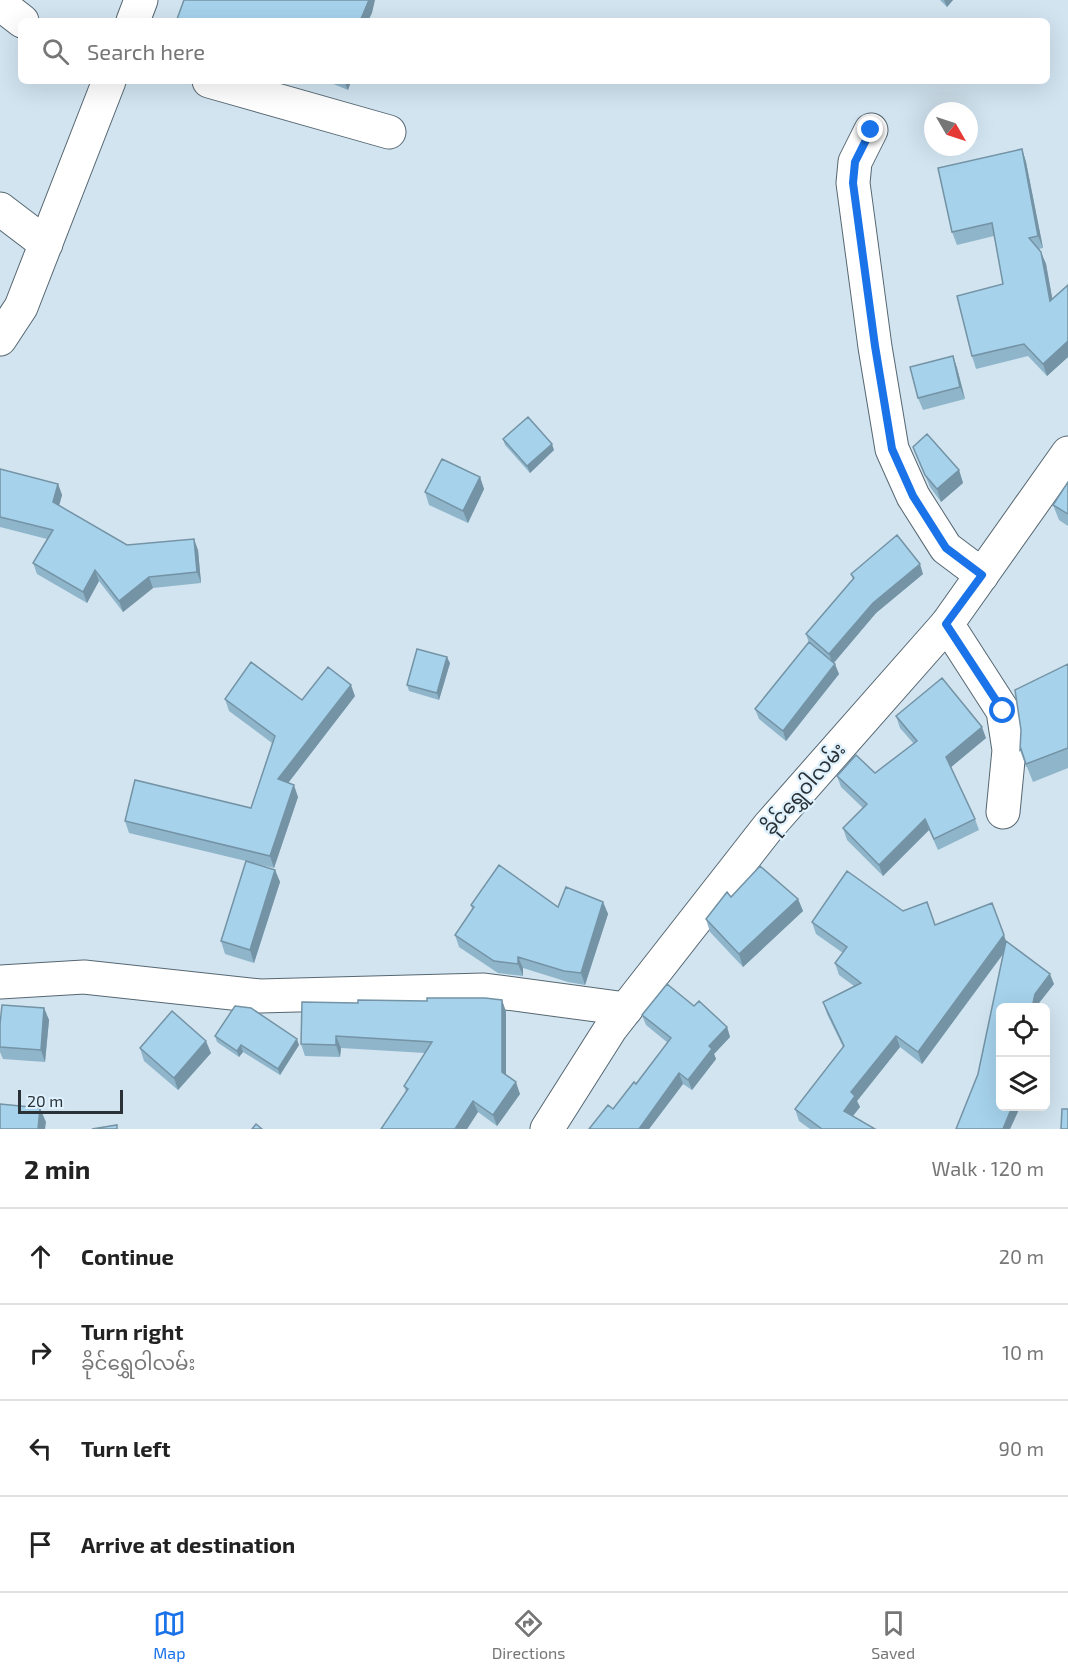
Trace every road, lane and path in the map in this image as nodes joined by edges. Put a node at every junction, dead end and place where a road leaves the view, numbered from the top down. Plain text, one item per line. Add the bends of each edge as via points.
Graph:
1 (141, 0) edge
2 (0, 4) edge
3 (18, 18) edge
4 (134, 18) edge
5 (104, 84) edge
6 (220, 84) edge
7 (871, 130) dead end
8 (389, 132) dead end
9 (0, 209) edge
10 (46, 244) junction
11 (0, 339) edge
12 (1068, 453) edge
13 (982, 575) junction
14 (946, 624) junction
15 (1003, 812) dead end
16 (0, 982) edge
17 (626, 1009) junction
18 (548, 1129) edge

1 - 4 street
2 - 3 street
5 - 10 street
6 - 8 street
7 - 13 street via 855,162 853,183 892,449 913,496 946,548
9 - 10 street
10 - 11 street via 21,307
12 - 13 street, ခိုင်ရွှေဝါလမ်း
13 - 14 street, ခိုင်ရွှေဝါလမ်း
14 - 15 street via 1003,711 1009,750
14 - 17 street, ခိုင်ရွှေဝါလမ်း via 769,826
16 - 17 street via 84,977 260,996 484,990
17 - 18 street, ခိုင်ရွှေဝါလမ်း

